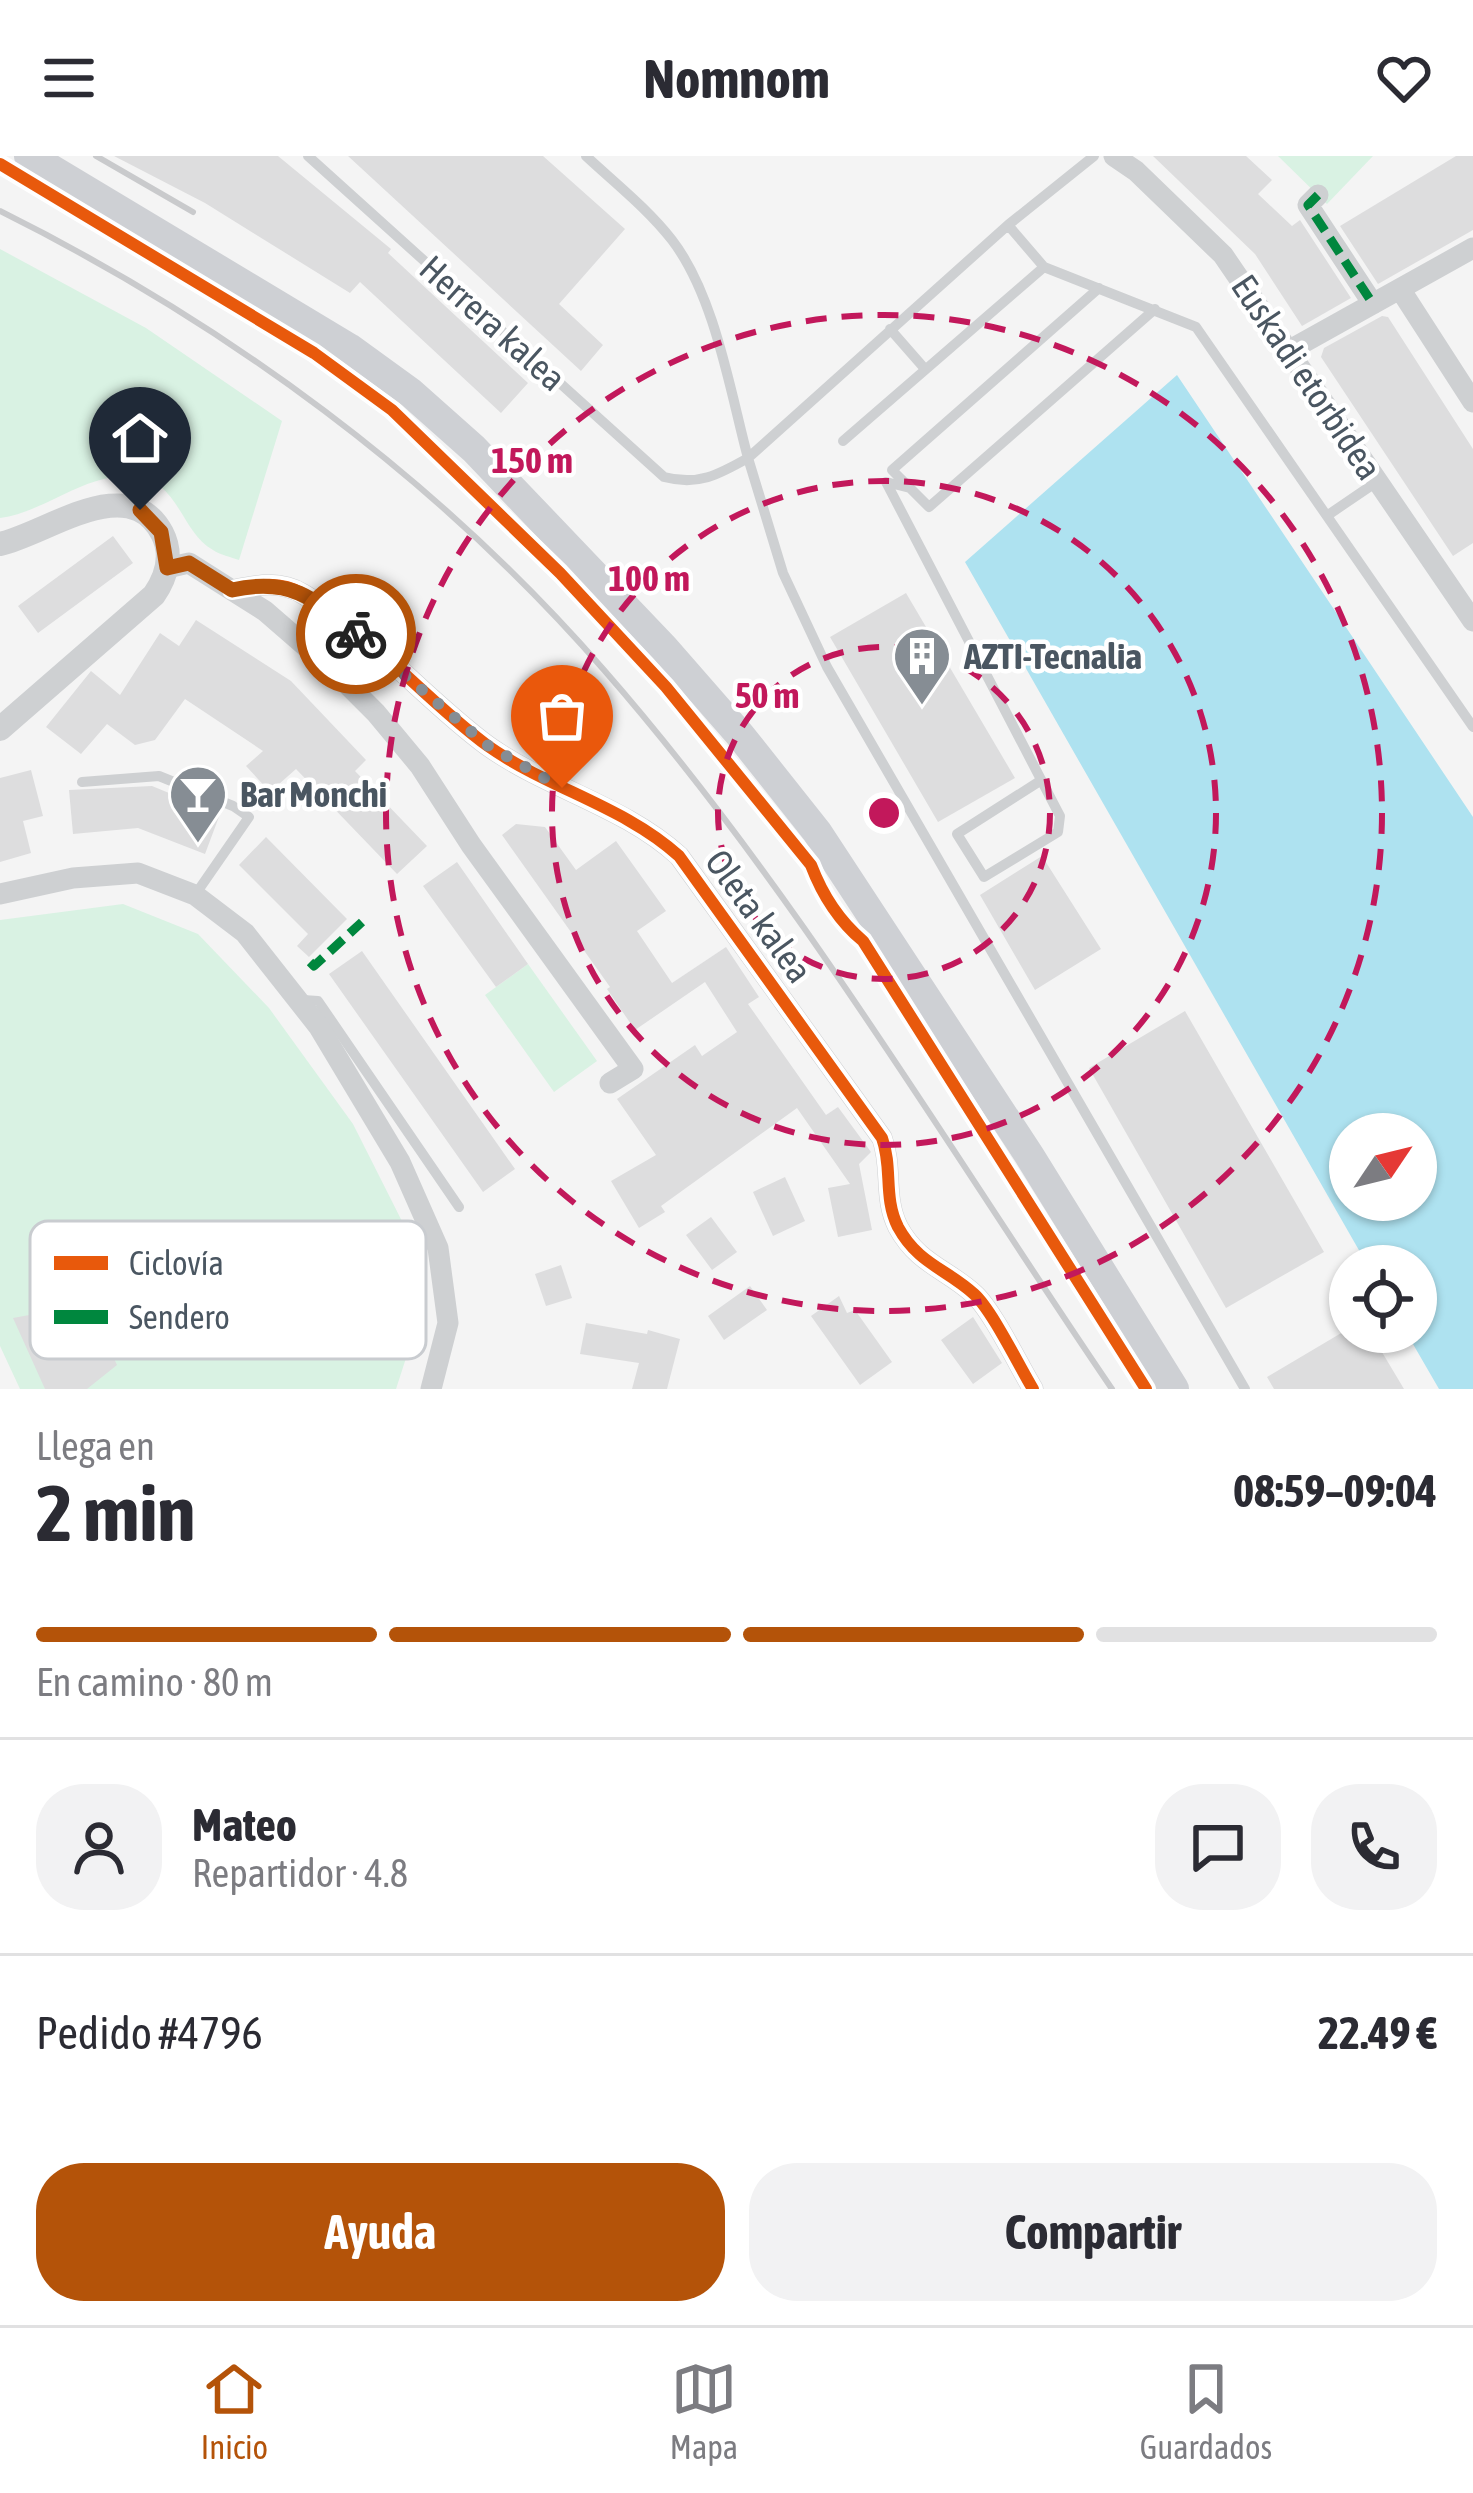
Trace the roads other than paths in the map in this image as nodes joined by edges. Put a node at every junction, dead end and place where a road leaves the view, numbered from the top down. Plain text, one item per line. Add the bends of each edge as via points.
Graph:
1 (29, 156) edge
2 (308, 156) edge
3 (586, 156) edge
4 (1094, 156) edge
5 (1114, 156) edge
6 (1318, 195) dead end
7 (1008, 224) junction
8 (1473, 248) edge
9 (1045, 267) junction
10 (1099, 288) junction
11 (1400, 289) junction
12 (1373, 304) junction
13 (1154, 309) junction
14 (890, 329) junction
15 (1290, 350) junction
16 (925, 368) junction
17 (1473, 402) edge
18 (843, 441) dead end
19 (748, 458) junction
20 (1378, 481) junction
21 (910, 488) junction
22 (1328, 514) junction
23 (0, 544) edge
24 (167, 568) junction
25 (232, 590) junction
26 (1473, 621) edge
27 (1473, 727) edge
28 (0, 729) edge
29 (82, 782) dead end
30 (1040, 782) junction
31 (0, 895) edge
32 (195, 895) junction
33 (299, 1000) junction
34 (610, 1083) dead end
35 (459, 1207) dead end
36 (431, 1389) edge
37 (1033, 1389) edge
38 (1174, 1389) edge
39 (1245, 1389) edge

1 - 38 main road via 411,392 664,648 817,832
2 - 19 lane, Herrera kalea via 664,477 688,483
3 - 19 lane via 650,214 693,277
4 - 7 lane, Herrera kalea
5 - 15 street, Euskadi etorbidea via 1223,255
6 - 12 street via 1308,205
7 - 9 lane
7 - 14 lane, Herrera kalea
8 - 11 street
9 - 10 lane
9 - 16 lane
10 - 13 lane
10 - 21 lane via 892,470
11 - 12 street
11 - 17 street
12 - 15 street
13 - 21 lane via 929,507
13 - 22 lane via 1196,327
14 - 16 lane
14 - 19 lane, Herrera kalea
15 - 20 street, Euskadi etorbidea
16 - 18 lane
19 - 39 lane via 783,573 826,667
20 - 22 lane
20 - 26 street, Euskadi etorbidea
21 - 30 lane via 886,482
22 - 27 lane
23 - 24 street via 117,504 152,520
24 - 25 street, Oleta kalea via 189,563
24 - 28 street via 154,595
25 - 34 street, Oleta kalea via 333,670 420,766 633,1069
25 - 37 street, Oleta kalea via 266,583 298,590 487,745 653,832 679,856 882,1138 890,1160 886,1197 899,1229 923,1260 976,1295
29 - 32 lane via 159,776 249,817
30 - 30 lane via 1060,816 1058,832 984,877 957,834
31 - 32 street via 138,873
32 - 33 street via 244,933
33 - 35 lane via 318,1001
33 - 36 street via 400,1162 438,1248 448,1323

